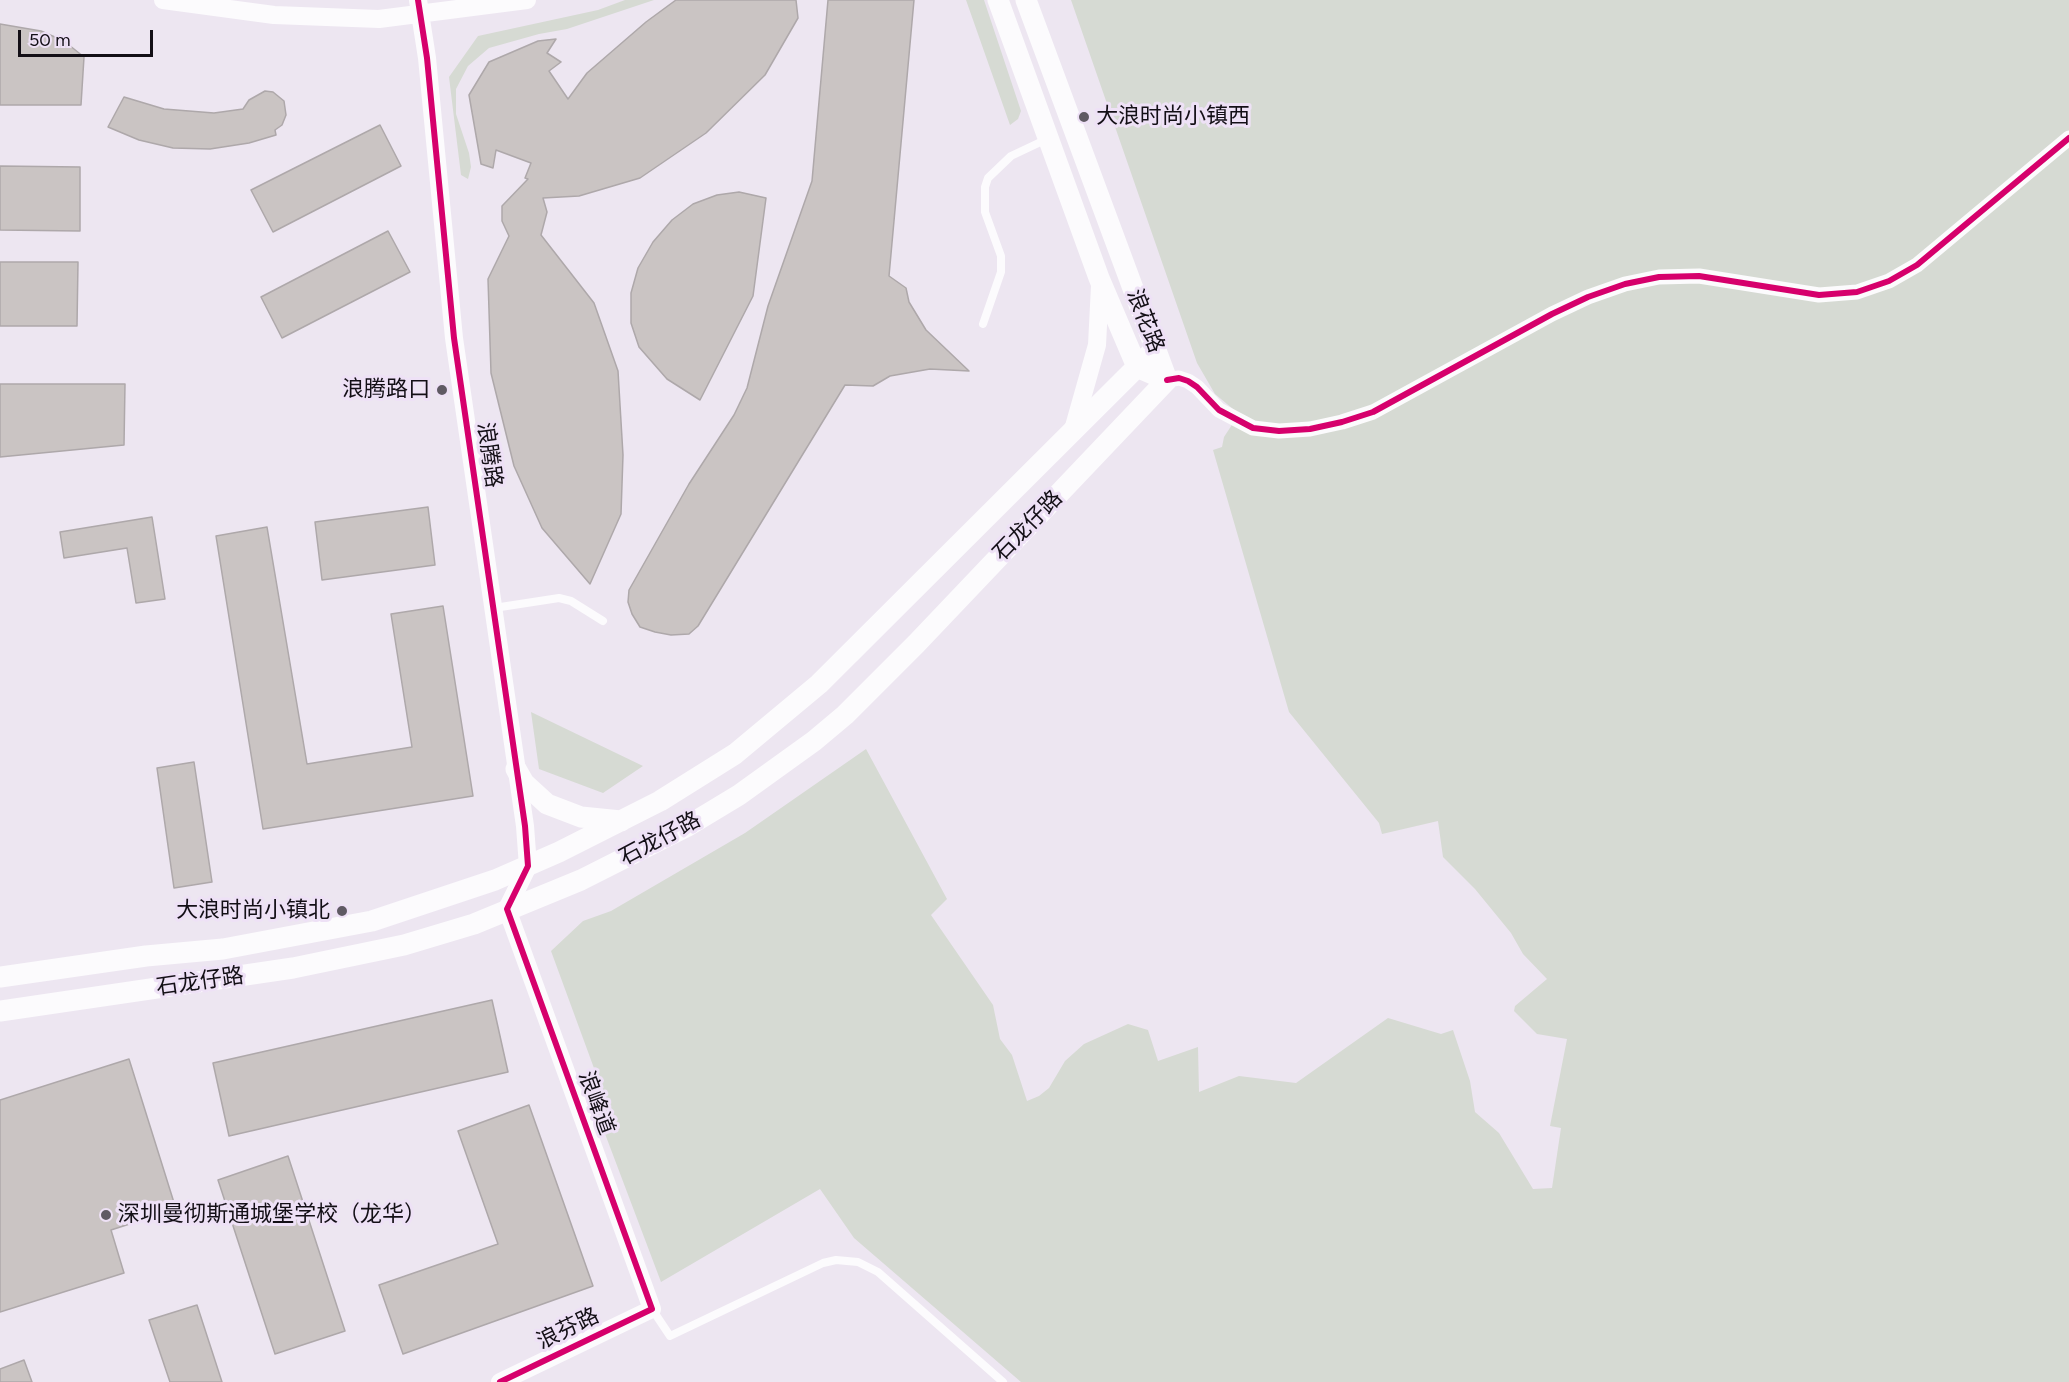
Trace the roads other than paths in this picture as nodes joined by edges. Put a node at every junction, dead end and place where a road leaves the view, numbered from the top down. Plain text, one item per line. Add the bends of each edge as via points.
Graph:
1 (163, 0) edge
2 (527, 0) edge
3 (998, 0) edge
4 (1026, 0) edge
5 (419, 7) edge
6 (1049, 138) junction
7 (2069, 138) edge
8 (1099, 278) junction
9 (983, 324) dead end
10 (1156, 348) junction
11 (1137, 367) junction
12 (1167, 380) junction
13 (1073, 430) junction
14 (494, 608) junction
15 (603, 621) dead end
16 (516, 768) junction
17 (622, 821) junction
18 (528, 866) junction
19 (507, 909) junction
20 (0, 977) edge
21 (0, 1011) edge
22 (652, 1309) junction
23 (500, 1382) edge
24 (1003, 1382) edge

1 - 5 street via 274,15 379,18
2 - 5 street
3 - 6 main road, 浪花路
4 - 10 main road, 浪花路
5 - 14 street, 浪腾路 via 454,338
6 - 8 main road, 浪花路
6 - 9 lane via 1011,156 988,178 986,212 1001,256 1000,273
7 - 12 street via 1917,265 1889,281 1857,292 1819,295 1699,276 1634,282 1572,304 1373,412 1310,429 1253,428 1219,410 1188,381
8 - 11 main road, 浪花路
8 - 13 street via 1097,345
10 - 11 main road, 石龙仔路
10 - 12 main road, 浪花路
11 - 12 main road, 浪花路
11 - 13 main road, 石龙仔路
12 - 19 main road, 石龙仔路 via 916,644 814,741 686,827 581,880
13 - 17 main road, 石龙仔路 via 879,627 789,711 708,773
14 - 15 lane via 559,598
14 - 16 street, 浪腾路
16 - 17 main road via 531,791 548,804 581,817
16 - 18 street, 浪腾路
17 - 18 main road, 石龙仔路
18 - 19 street
18 - 20 main road, 石龙仔路 via 409,911 335,930 223,949
19 - 21 main road, 石龙仔路 via 474,924 350,958
19 - 22 street, 浪峰道
22 - 23 street, 浪芬路
22 - 24 lane via 670,1336 823,1263 858,1262 878,1272

